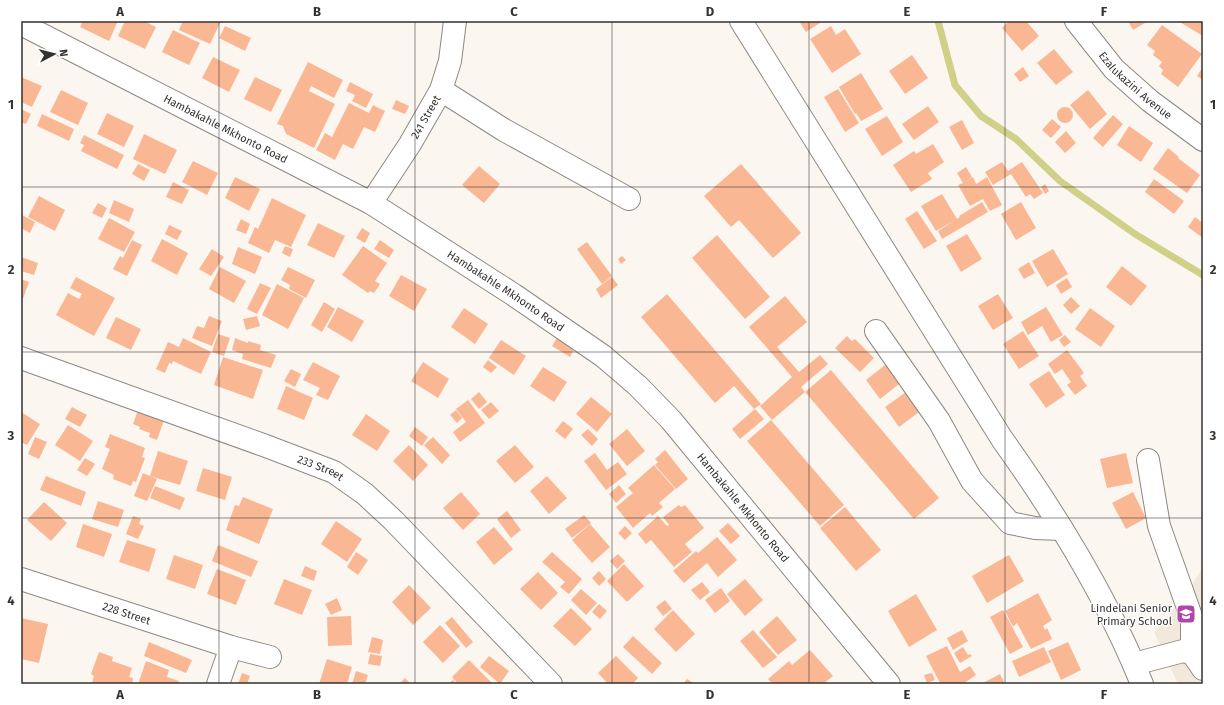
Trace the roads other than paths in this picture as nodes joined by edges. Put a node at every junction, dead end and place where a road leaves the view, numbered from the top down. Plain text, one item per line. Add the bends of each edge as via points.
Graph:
1 (455, 21) edge
2 (741, 21) edge
3 (1076, 21) edge
4 (21, 24) edge
5 (441, 90) junction
6 (1203, 140) edge
7 (629, 199) dead end
8 (372, 203) junction
9 (876, 331) dead end
10 (21, 358) edge
11 (1148, 460) dead end
12 (1062, 529) junction
13 (21, 580) edge
14 (231, 647) junction
15 (270, 657) dead end
16 (1198, 661) edge
17 (1134, 664) junction
18 (218, 684) edge
19 (552, 684) edge
20 (889, 684) edge
21 (1142, 684) edge

1 - 5 street, 241 Street via 450,61
2 - 12 street via 1002,439
3 - 6 street, Ezalukazini Avenue via 1114,69 1150,101
4 - 8 street, Hambakahle Mkhonto Road
5 - 7 street via 504,130
5 - 8 street, 241 Street
8 - 20 street, Hambakahle Mkhonto Road via 603,356 638,386 671,420
9 - 12 street via 939,421 972,481 1010,523 1035,528
10 - 19 street, 233 Street via 334,472 365,494 393,520
11 - 16 street via 1159,526 1192,619
12 - 17 street via 1112,616
13 - 14 street, 228 Street
14 - 15 street, 228 Street
14 - 18 street
16 - 17 street via 1183,651
17 - 21 street

